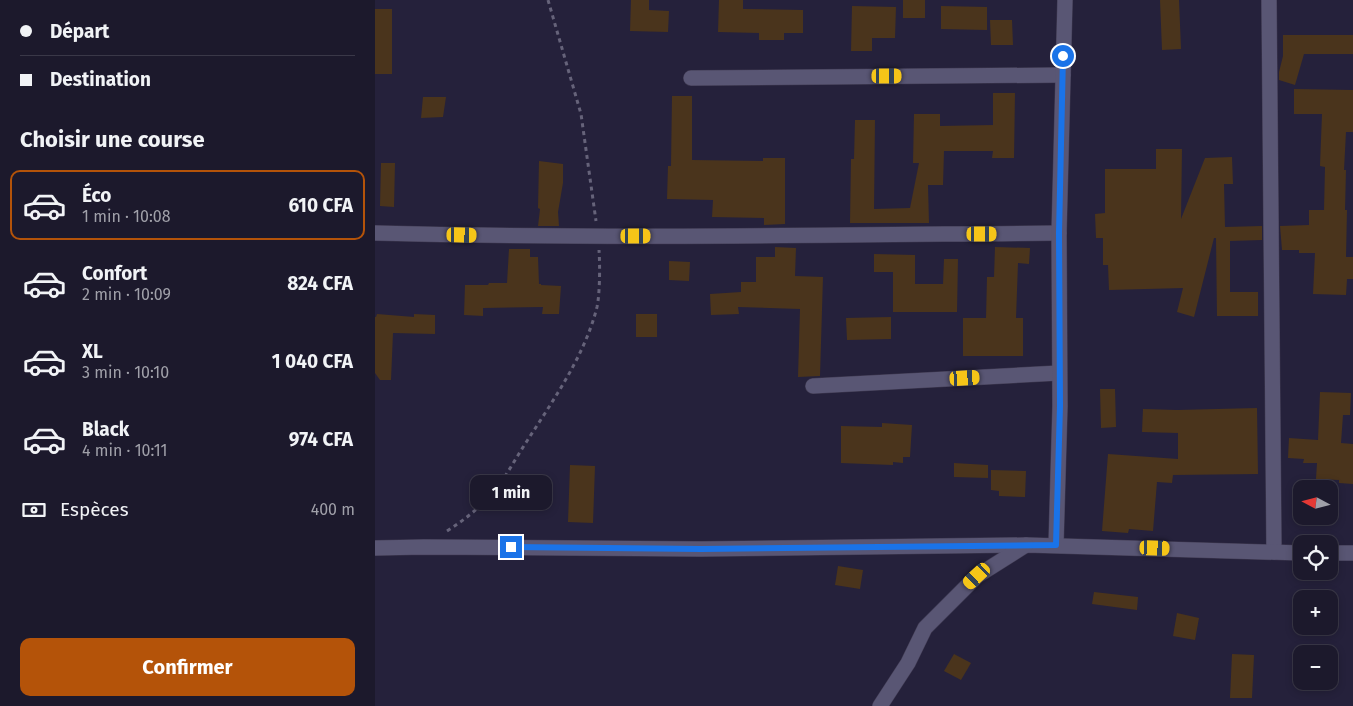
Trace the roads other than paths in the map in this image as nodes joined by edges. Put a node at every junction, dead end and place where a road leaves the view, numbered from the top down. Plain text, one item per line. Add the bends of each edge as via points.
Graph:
1 (1065, 0) edge
2 (1269, 0) edge
3 (1063, 75) junction
4 (691, 78) dead end
5 (375, 233) edge
6 (1059, 233) junction
7 (1059, 373) junction
8 (813, 386) dead end
9 (1027, 545) junction
10 (1056, 545) junction
11 (375, 548) edge
12 (1273, 552) junction
13 (1293, 553) edge
14 (1338, 553) edge
15 (1353, 553) edge
16 (880, 706) edge

1 - 3 street
2 - 12 street
3 - 4 street
3 - 6 street
5 - 6 street via 597,237
6 - 7 street
7 - 8 street
7 - 10 street
9 - 10 street
9 - 11 street
9 - 16 street via 977,576 925,628
10 - 12 street
12 - 13 street
14 - 15 street

